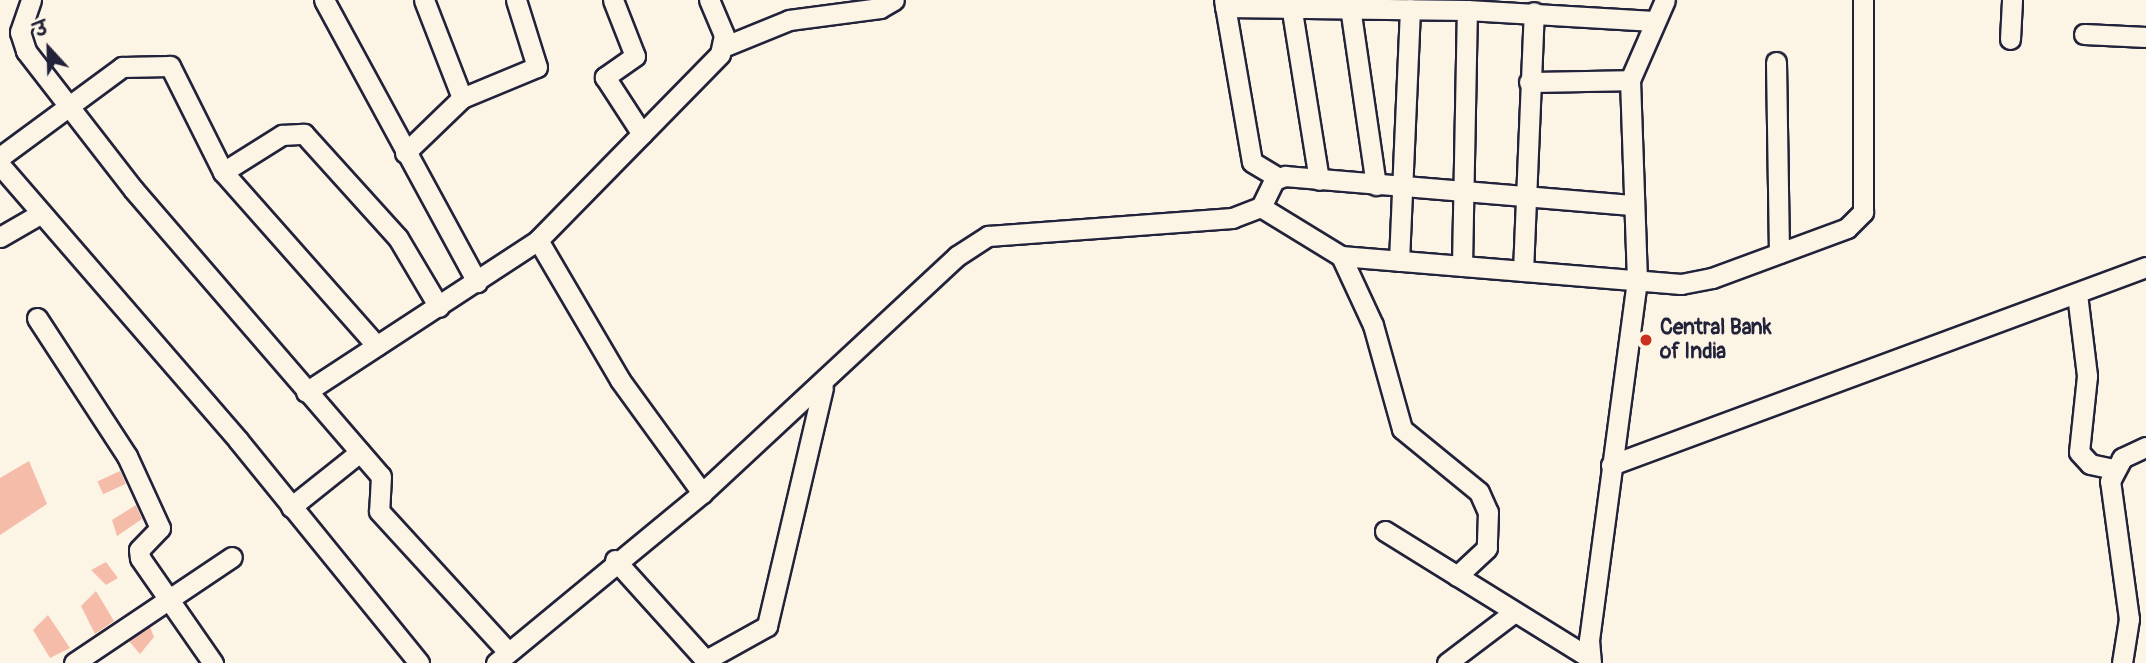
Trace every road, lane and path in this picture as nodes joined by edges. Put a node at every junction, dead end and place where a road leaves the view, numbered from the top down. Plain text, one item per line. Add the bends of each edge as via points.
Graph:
1 (31, 0) edge
2 (324, 0) edge
3 (424, 0) edge
4 (516, 0) edge
5 (613, 0) edge
6 (709, 0) edge
7 (894, 0) edge
8 (1665, 0) edge
9 (1863, 0) edge
10 (2012, 0) edge
11 (1224, 3) edge
12 (1292, 5) junction
13 (1338, 5) edge
14 (1563, 7) edge
15 (805, 8) edge
16 (1410, 9) junction
17 (1466, 10) junction
18 (1534, 12) junction
19 (1654, 21) junction
20 (2084, 34) dead end
21 (2146, 37) edge
22 (2010, 39) dead end
23 (723, 47) junction
24 (1776, 62) dead end
25 (1630, 80) junction
26 (1529, 82) junction
27 (462, 98) junction
28 (67, 104) junction
29 (642, 134) junction
30 (405, 153) junction
31 (0, 157) edge
32 (0, 165) edge
33 (223, 172) junction
34 (1277, 177) junction
35 (1319, 180) junction
36 (1376, 185) junction
37 (1403, 188) junction
38 (1465, 195) junction
39 (1529, 200) junction
40 (1634, 205) junction
41 (1261, 207) junction
42 (40, 214) junction
43 (0, 237) edge
44 (538, 240) junction
45 (1779, 253) junction
46 (1341, 256) junction
47 (1399, 261) junction
48 (1462, 266) junction
49 (2146, 267) edge
50 (1523, 271) junction
51 (1637, 280) junction
52 (477, 282) junction
53 (2077, 294) junction
54 (439, 307) junction
55 (37, 318) dead end
56 (377, 346) junction
57 (824, 387) junction
58 (306, 392) junction
59 (2146, 447) edge
60 (360, 452) junction
61 (1611, 465) junction
62 (2113, 469) junction
63 (702, 494) junction
64 (291, 508) junction
65 (1385, 531) dead end
66 (232, 557) dead end
67 (615, 560) junction
68 (1457, 576) junction
69 (168, 600) junction
70 (1513, 613) junction
71 (502, 658) edge
72 (1591, 661) edge
73 (707, 662) edge
74 (74, 663) edge
75 (213, 663) edge
76 (419, 663) edge
77 (1447, 663) edge
78 (2122, 663) edge

1 - 28 street via 22,41
2 - 30 street
3 - 27 street
4 - 27 street via 537,67
5 - 29 street via 635,56 605,77
6 - 23 street
7 - 15 street via 880,8
8 - 19 street
9 - 45 street via 1863,212 1847,228
10 - 22 street
11 - 12 street
11 - 34 street via 1252,162
12 - 13 street
12 - 35 street
13 - 16 street
13 - 36 street
14 - 18 street
14 - 19 street
15 - 23 street
16 - 17 street
16 - 37 street
17 - 18 street
17 - 38 street
18 - 26 street
19 - 25 street
20 - 21 street
23 - 29 street
24 - 45 street
25 - 26 street
25 - 40 street
26 - 39 street
27 - 30 street
28 - 31 street
28 - 33 street via 130,64 170,66
28 - 58 street
29 - 44 street
30 - 52 street
32 - 42 street
33 - 54 street via 282,135 303,134 398,239
33 - 56 street
34 - 35 street
34 - 41 street
35 - 36 street
36 - 37 street
37 - 38 street
37 - 47 street
38 - 39 street
38 - 48 street
39 - 40 street
39 - 50 street
40 - 51 street
41 - 46 street
41 - 57 street via 1232,218 988,236 957,256
42 - 43 street
42 - 64 street
44 - 52 street
44 - 63 street via 620,380
45 - 51 street via 1700,282
46 - 47 street
46 - 68 street via 1373,325 1402,429 1479,492 1488,512 1487,548
47 - 48 street
48 - 50 street
49 - 53 street
50 - 51 street
51 - 61 street
52 - 54 street
53 - 61 street
53 - 62 street via 2087,376 2079,452 2090,464
54 - 56 street
55 - 69 street via 140,482 160,531 138,554
56 - 58 street
57 - 63 street
57 - 73 street via 766,626
58 - 60 street
59 - 62 street
60 - 64 street
60 - 71 street via 381,476 379,511
61 - 72 street
62 - 78 street via 2129,619
63 - 67 street
64 - 76 street
65 - 68 street
66 - 69 street
67 - 71 street
67 - 73 street
68 - 70 street
69 - 74 street
69 - 75 street
70 - 72 street
70 - 77 street

